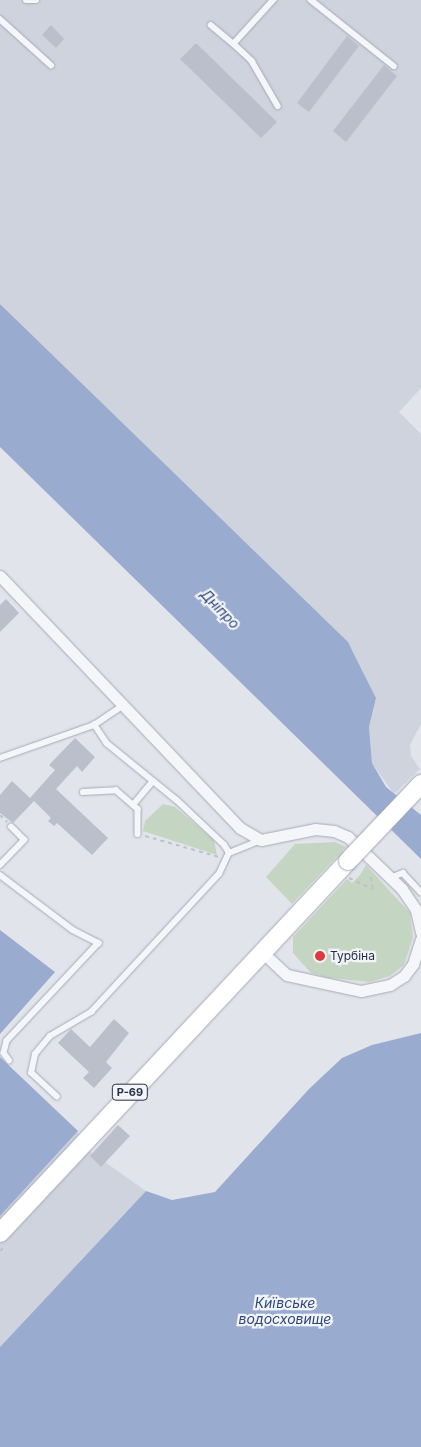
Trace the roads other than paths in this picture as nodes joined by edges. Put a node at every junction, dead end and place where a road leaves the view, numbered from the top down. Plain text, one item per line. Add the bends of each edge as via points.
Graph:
1 (26, 0) edge
2 (36, 0) edge
3 (274, 0) edge
4 (311, 0) edge
5 (0, 19) edge
6 (211, 25) dead end
7 (234, 44) junction
8 (51, 65) dead end
9 (394, 66) dead end
10 (278, 106) dead end
11 (0, 576) edge
12 (122, 706) junction
13 (94, 725) junction
14 (0, 758) edge
15 (153, 781) junction
16 (421, 784) edge
17 (83, 792) dead end
18 (133, 804) junction
19 (11, 827) dead end
20 (138, 834) road end
21 (260, 840) junction
22 (229, 853) junction
23 (0, 865) edge
24 (0, 875) edge
25 (390, 878) junction
26 (421, 892) edge
27 (421, 932) edge
28 (421, 939) edge
29 (261, 951) junction
30 (9, 1060) dead end
31 (57, 1098) dead end
32 (0, 1232) edge

1 - 2 lane
3 - 7 lane
4 - 9 lane
5 - 8 lane
6 - 7 lane
7 - 10 lane via 252,61
11 - 12 street
12 - 13 lane
12 - 21 street via 240,828
13 - 14 lane
13 - 15 lane via 107,744
15 - 18 lane
15 - 22 lane
16 - 29 main road, Р-69, bridge via 349,870
17 - 18 lane via 116,790
18 - 20 lane via 138,809
19 - 23 lane via 24,840
21 - 22 lane
21 - 25 street via 315,829 334,830 348,837
22 - 31 lane via 219,874 92,1012 50,1036 35,1054 31,1073
24 - 30 lane via 74,930 99,943 7,1041 4,1053
25 - 26 lane via 403,873
25 - 27 street via 416,910
28 - 29 street via 414,964 404,976 390,985 362,991 287,975
29 - 32 main road, Р-69

